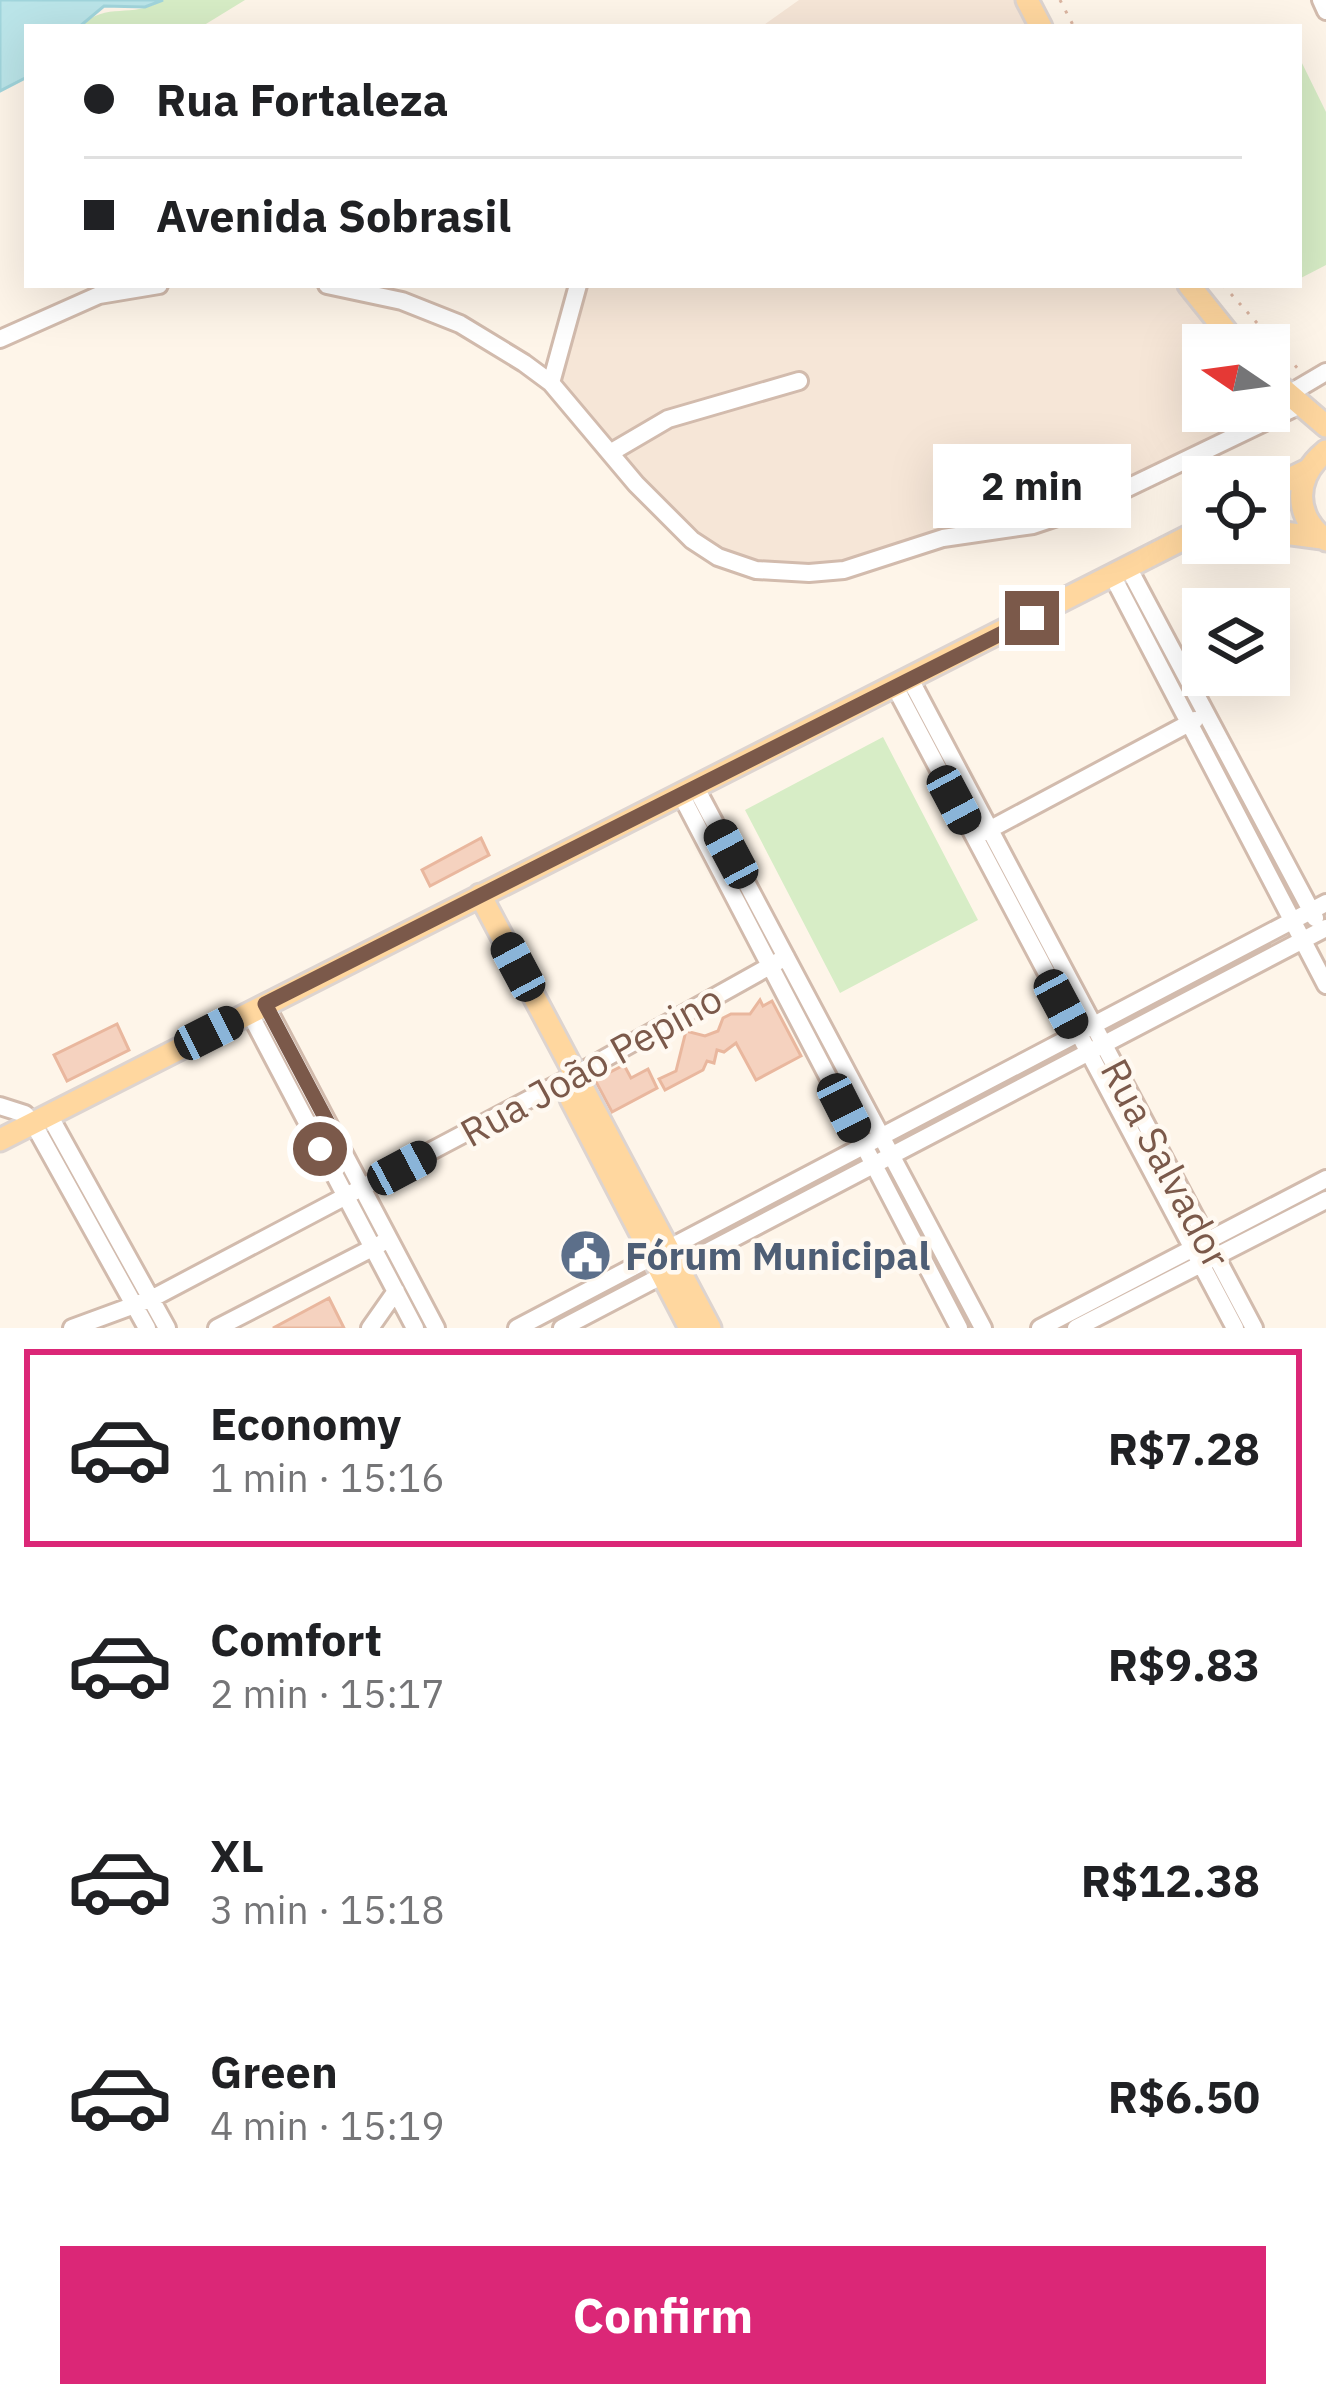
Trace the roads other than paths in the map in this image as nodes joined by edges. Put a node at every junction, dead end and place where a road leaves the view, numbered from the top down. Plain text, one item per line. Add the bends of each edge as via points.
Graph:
1 (1321, 0) edge
2 (1326, 11) edge
3 (141, 288) edge
4 (341, 288) edge
5 (577, 288) edge
6 (1191, 288) edge
7 (1221, 324) edge
8 (0, 339) edge
9 (1318, 377) edge
10 (799, 381) dead end
11 (551, 383) junction
12 (1305, 410) edge
13 (610, 453) junction
14 (1316, 461) edge
15 (1290, 476) edge
16 (1290, 534) edge
17 (1324, 539) edge
18 (1182, 544) edge
19 (1121, 573) junction
20 (902, 683) junction
21 (1206, 714) junction
22 (1189, 723) junction
23 (688, 790) junction
24 (982, 834) junction
25 (1272, 839) junction
26 (1255, 849) junction
27 (474, 898) junction
28 (1318, 907) edge
29 (1292, 921) junction
30 (1324, 933) edge
31 (1302, 940) junction
32 (1247, 944) junction
33 (778, 962) junction
34 (1257, 964) junction
35 (1054, 969) junction
36 (1171, 984) junction
37 (1326, 985) edge
38 (1181, 1002) junction
39 (257, 1008) junction
40 (1094, 1024) junction
41 (1077, 1034) junction
42 (1095, 1047) junction
43 (1016, 1066) junction
44 (569, 1078) junction
45 (1026, 1083) junction
46 (0, 1106) edge
47 (935, 1108) junction
48 (41, 1119) junction
49 (946, 1126) junction
50 (0, 1140) edge
51 (872, 1142) junction
52 (890, 1156) junction
53 (873, 1165) junction
54 (1326, 1179) edge
55 (800, 1180) junction
56 (354, 1193) junction
57 (811, 1197) junction
58 (1326, 1200) edge
59 (736, 1213) junction
60 (927, 1224) junction
61 (744, 1231) junction
62 (909, 1234) junction
63 (381, 1244) junction
64 (1204, 1252) junction
65 (665, 1261) junction
66 (959, 1285) junction
67 (396, 1291) junction
68 (586, 1292) junction
69 (941, 1294) junction
70 (143, 1302) junction
71 (596, 1310) junction
72 (422, 1322) edge
73 (1071, 1324) edge
74 (526, 1326) edge
75 (72, 1328) edge
76 (147, 1328) edge
77 (167, 1328) edge
78 (217, 1328) edge
79 (370, 1328) edge
80 (562, 1328) edge
81 (690, 1328) edge
82 (710, 1328) edge
83 (959, 1328) edge
84 (982, 1328) edge
85 (1040, 1328) edge
86 (1235, 1328) edge
87 (1254, 1328) edge

1 - 2 street
3 - 8 street via 99,295
4 - 11 street via 460,324
5 - 11 street
6 - 7 main road
9 - 12 street
10 - 13 street via 668,419
11 - 13 street
12 - 13 street via 1033,526 943,538 809,573 756,570 718,556 692,540
12 - 14 main road
14 - 15 main road
14 - 17 main road via 1301,506
16 - 17 main road
18 - 19 main road
19 - 20 main road
19 - 21 street
19 - 22 street
20 - 23 main road
20 - 24 street, Rua Salvador
21 - 22 street
21 - 25 street
22 - 24 street
22 - 26 street
23 - 27 main road
23 - 33 street
24 - 35 street, Rua Salvador
25 - 26 street
25 - 28 street
26 - 29 street
27 - 39 main road
27 - 44 main road
28 - 29 street
28 - 30 street
29 - 31 street
29 - 32 street
30 - 31 street
31 - 34 street
31 - 37 street
32 - 34 street
32 - 36 street
33 - 44 street, Rua João Pepino
33 - 51 street
34 - 38 street
35 - 40 street, Rua Salvador
35 - 41 street, Rua Salvador
36 - 38 street
36 - 40 street
38 - 42 street
39 - 48 main road
39 - 56 street
40 - 41 street
40 - 42 street, Rua Salvador
41 - 42 street, Rua Salvador
41 - 43 street
42 - 45 street
42 - 64 street, Rua Salvador
43 - 45 street
43 - 47 street
44 - 56 street, Rua João Pepino
44 - 65 main road
45 - 49 street
46 - 48 street
47 - 49 street
47 - 51 street
48 - 50 main road
48 - 70 street
49 - 52 street
51 - 52 street
51 - 53 street
51 - 55 street
52 - 53 street
52 - 60 street
53 - 57 street
53 - 62 street
54 - 64 street
55 - 57 street
55 - 59 street
56 - 63 street
56 - 70 street, Rua João Pepino
57 - 61 street
58 - 64 street
59 - 61 street
59 - 65 street
60 - 62 street
60 - 66 street
61 - 65 street
62 - 69 street
63 - 67 street
63 - 72 street
63 - 78 street
64 - 73 street
64 - 86 street, Rua Salvador
64 - 87 street, Rua Salvador
65 - 68 street
65 - 71 street
65 - 81 main road
65 - 82 main road
66 - 69 street
66 - 84 street
67 - 72 street
67 - 79 street
68 - 71 street
68 - 74 street
69 - 83 street
70 - 75 street, Rua João Pepino
70 - 76 street
70 - 77 street
71 - 80 street
73 - 85 street

